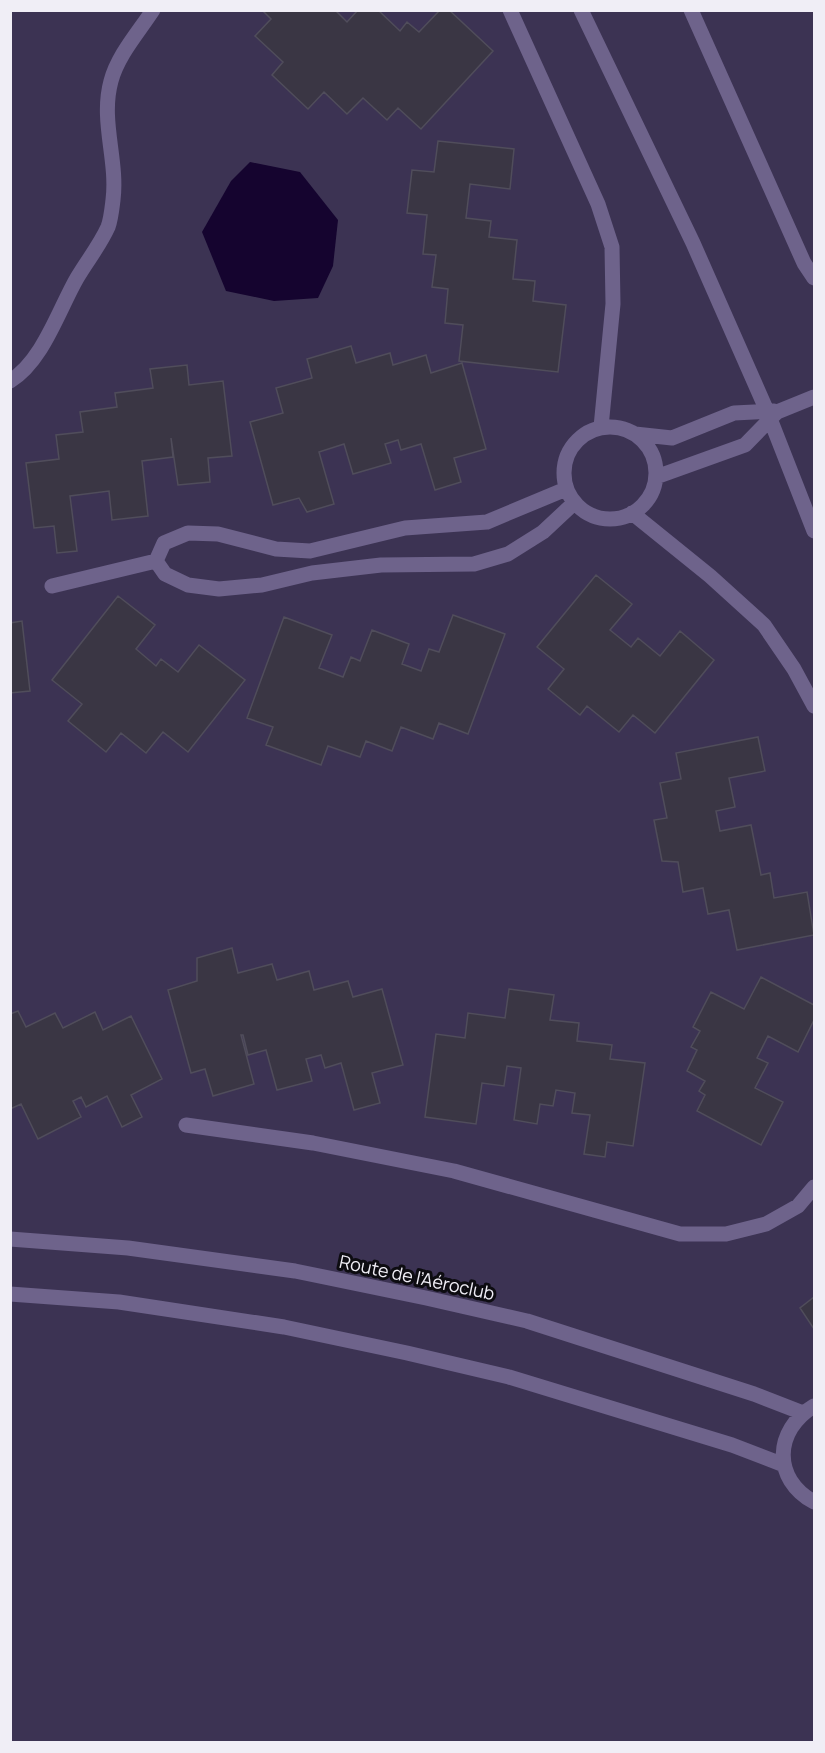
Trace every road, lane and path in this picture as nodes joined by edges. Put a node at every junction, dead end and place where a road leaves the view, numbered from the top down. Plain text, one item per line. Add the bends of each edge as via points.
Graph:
1 (153, 10) edge
2 (510, 10) edge
3 (581, 10) edge
4 (691, 10) edge
5 (814, 278) edge
6 (10, 381) edge
7 (814, 397) edge
8 (771, 414) junction
9 (601, 427) junction
10 (635, 434) junction
11 (656, 477) junction
12 (570, 496) junction
13 (632, 513) junction
14 (814, 531) edge
15 (156, 561) junction
16 (52, 586) dead end
17 (814, 706) edge
18 (186, 1125) dead end
19 (814, 1187) edge
20 (10, 1239) edge
21 (10, 1294) edge
22 (808, 1410) edge
23 (784, 1465) junction
24 (814, 1502) edge

1 - 6 street via 120,58 111,80 106,117 114,199 108,226 42,346 30,364
2 - 9 street via 598,204 612,247 613,304
3 - 8 street
4 - 5 street
7 - 8 street
8 - 10 street via 734,413 672,438
8 - 11 street via 745,445
8 - 14 street
9 - 10 street via 613,426
9 - 12 street via 574,443 566,458 563,473
10 - 11 street via 652,452
11 - 13 street via 644,504
12 - 13 street via 583,512 595,517 620,518
12 - 15 street via 487,522 405,528 310,551 276,549 218,534 188,533 164,543
12 - 15 street via 543,532 508,554 474,564 381,565 219,589 188,585 165,574
13 - 17 street via 764,625
15 - 16 street
18 - 19 street via 313,1143 454,1171 680,1234 726,1234 766,1224 798,1206
20 - 22 street, Route de l’Aéroclub via 128,1248 294,1271 426,1298 527,1321
21 - 23 street via 119,1302 284,1327 407,1353 509,1377 732,1445
22 - 23 street via 793,1424 787,1437
23 - 24 street via 792,1483

